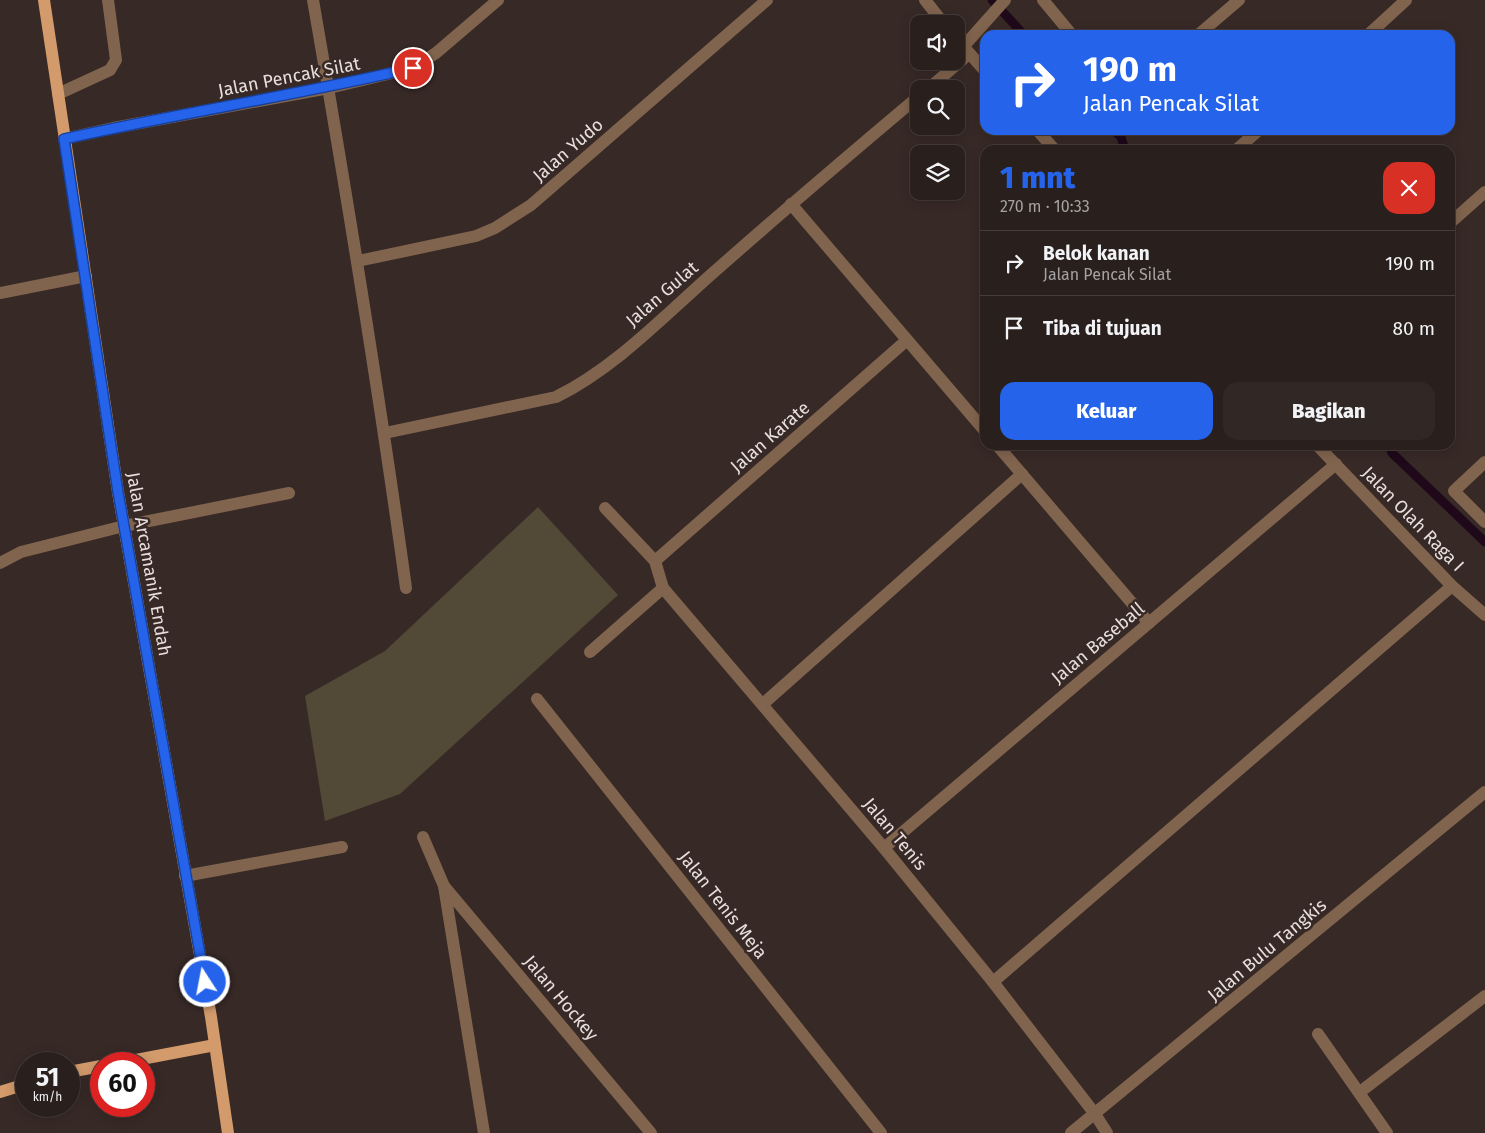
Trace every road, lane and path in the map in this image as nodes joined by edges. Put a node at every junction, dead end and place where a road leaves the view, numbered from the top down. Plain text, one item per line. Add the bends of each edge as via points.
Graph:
1 (44, 0) edge
2 (108, 0) edge
3 (313, 0) edge
4 (498, 0) edge
5 (767, 0) edge
6 (925, 0) edge
7 (1043, 0) edge
8 (1239, 0) edge
9 (1406, 0) edge
10 (1004, 2) edge
11 (937, 15) edge
12 (1068, 30) edge
13 (1204, 30) edge
14 (1374, 30) edge
15 (965, 44) edge
16 (965, 48) edge
17 (980, 65) edge
18 (943, 70) edge
19 (935, 80) edge
20 (329, 88) junction
21 (58, 94) junction
22 (910, 104) edge
23 (1042, 135) edge
24 (1253, 135) edge
25 (64, 139) junction
26 (1050, 145) edge
27 (1242, 145) edge
28 (1485, 192) edge
29 (791, 204) junction
30 (1455, 219) edge
31 (358, 261) junction
32 (86, 276) junction
33 (0, 292) edge
34 (907, 340) junction
35 (980, 425) edge
36 (385, 433) junction
37 (1001, 450) edge
38 (1322, 450) edge
39 (1485, 462) edge
40 (1336, 464) junction
41 (1022, 474) junction
42 (289, 493) dead end
43 (605, 508) dead end
44 (1485, 522) edge
45 (124, 526) junction
46 (655, 560) junction
47 (0, 563) edge
48 (1452, 586) junction
49 (406, 588) dead end
50 (663, 588) junction
51 (1485, 615) edge
52 (1149, 623) junction
53 (590, 652) dead end
54 (538, 699) dead end
55 (763, 704) junction
56 (1485, 792) edge
57 (423, 837) dead end
58 (342, 847) dead end
59 (884, 848) junction
60 (185, 876) junction
61 (444, 886) junction
62 (993, 982) junction
63 (1485, 996) edge
64 (1318, 1034) dead end
65 (215, 1045) junction
66 (155, 1056) edge
67 (15, 1087) edge
68 (0, 1092) edge
69 (1360, 1092) junction
70 (1095, 1114) junction
71 (228, 1133) edge
72 (484, 1133) edge
73 (651, 1133) edge
74 (882, 1133) edge
75 (1071, 1133) edge
76 (1107, 1133) edge
77 (1387, 1133) edge

1 - 21 main road, Jalan Arcamanik Endah
2 - 21 street via 114,65 110,70
3 - 20 street
4 - 20 street, Jalan Pencak Silat via 436,53 413,68
5 - 31 street, Jalan Yudo via 531,205 495,228 476,236
6 - 11 street
7 - 12 street
8 - 13 street
9 - 14 street
10 - 15 street
16 - 17 street
18 - 19 street
20 - 25 street, Jalan Pencak Silat
20 - 31 street
21 - 25 main road, Jalan Arcamanik Endah
22 - 29 street, Jalan Gulat
23 - 26 street
24 - 27 street
25 - 32 main road, Jalan Arcamanik Endah
28 - 30 street
29 - 34 street
29 - 36 street, Jalan Gulat via 638,340 576,387 556,397
31 - 36 street
32 - 33 street
32 - 45 main road, Jalan Arcamanik Endah
34 - 35 street
34 - 46 street, Jalan Karate
36 - 49 street
37 - 41 street
38 - 40 street, Jalan Olah Raga I
39 - 44 street via 1454,491
40 - 48 street, Jalan Olah Raga I
40 - 52 street, Jalan Baseball
41 - 52 street
41 - 55 street
42 - 45 street
43 - 46 street
45 - 47 street via 61,540 21,552
45 - 60 main road, Jalan Arcamanik Endah
46 - 50 street, Jalan Tenis
48 - 51 street, Jalan Olah Raga I
48 - 62 street
50 - 53 street
50 - 55 street, Jalan Tenis
52 - 59 street, Jalan Baseball
54 - 74 street, Jalan Tenis Meja
55 - 59 street, Jalan Tenis
56 - 70 street, Jalan Bulu Tangkis
57 - 61 street, Jalan Hockey
58 - 60 street
59 - 62 street, Jalan Tenis
60 - 65 main road, Jalan Arcamanik Endah
61 - 72 street, Jalan Hockey
61 - 73 street, Jalan Hockey
62 - 70 street, Jalan Tenis
63 - 69 street
64 - 69 street
65 - 66 main road
65 - 71 main road, Jalan Arcamanik Endah
67 - 68 main road
69 - 77 street
70 - 75 street, Jalan Bulu Tangkis
70 - 76 street, Jalan Tenis

